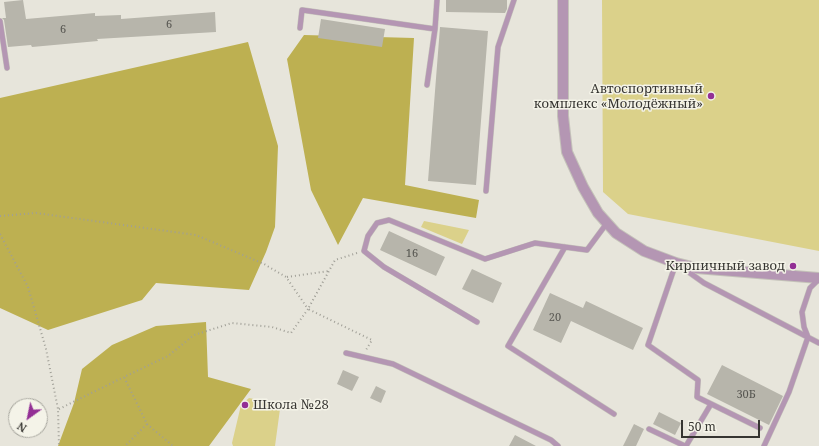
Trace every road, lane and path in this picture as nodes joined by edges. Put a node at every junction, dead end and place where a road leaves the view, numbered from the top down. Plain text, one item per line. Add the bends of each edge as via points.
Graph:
1 (437, 0) edge
2 (514, 0) edge
3 (563, 0) edge
4 (0, 21) edge
5 (300, 28) dead end
6 (434, 29) junction
7 (7, 68) dead end
8 (427, 85) dead end
9 (486, 191) dead end
10 (0, 216) edge
11 (607, 223) junction
12 (0, 234) edge
13 (565, 247) junction
14 (364, 251) junction
15 (676, 264) junction
16 (329, 271) junction
17 (286, 277) junction
18 (819, 278) edge
19 (308, 309) junction
20 (477, 322) dead end
21 (808, 337) junction
22 (819, 343) edge
23 (346, 353) dead end
24 (362, 356) junction
25 (124, 377) junction
26 (711, 404) junction
27 (58, 409) junction
28 (614, 414) dead end
29 (147, 424) junction
30 (760, 428) dead end
31 (649, 429) dead end
32 (59, 446) edge
33 (125, 446) edge
34 (173, 446) edge
35 (558, 446) edge
36 (686, 446) edge
37 (764, 446) edge

1 - 6 lane
2 - 9 lane via 498,46
3 - 11 street via 563,116 567,152 587,194
4 - 7 lane
5 - 6 lane via 302,10
6 - 8 lane
10 - 17 path via 36,213 196,235 264,264
11 - 13 lane via 587,250
11 - 15 street via 616,233 644,251
12 - 27 path via 28,287 46,349
13 - 14 lane via 535,243 484,259 389,220 377,223 368,236
13 - 28 lane via 508,346
14 - 16 path via 335,260
14 - 20 lane via 384,267
15 - 18 street via 696,268
15 - 21 lane via 704,283
15 - 26 lane via 648,345 698,380 697,397
16 - 17 path
16 - 19 path
17 - 19 path
18 - 21 lane via 810,288 802,312
19 - 24 path via 372,340
19 - 25 path via 291,333 272,326 232,324 194,335 168,356
21 - 22 lane
21 - 37 lane via 789,392
23 - 24 lane
24 - 35 lane via 393,364 551,440
25 - 27 path
25 - 29 path
26 - 30 lane
26 - 36 lane
27 - 32 path
29 - 33 path
29 - 34 path
31 - 36 lane

